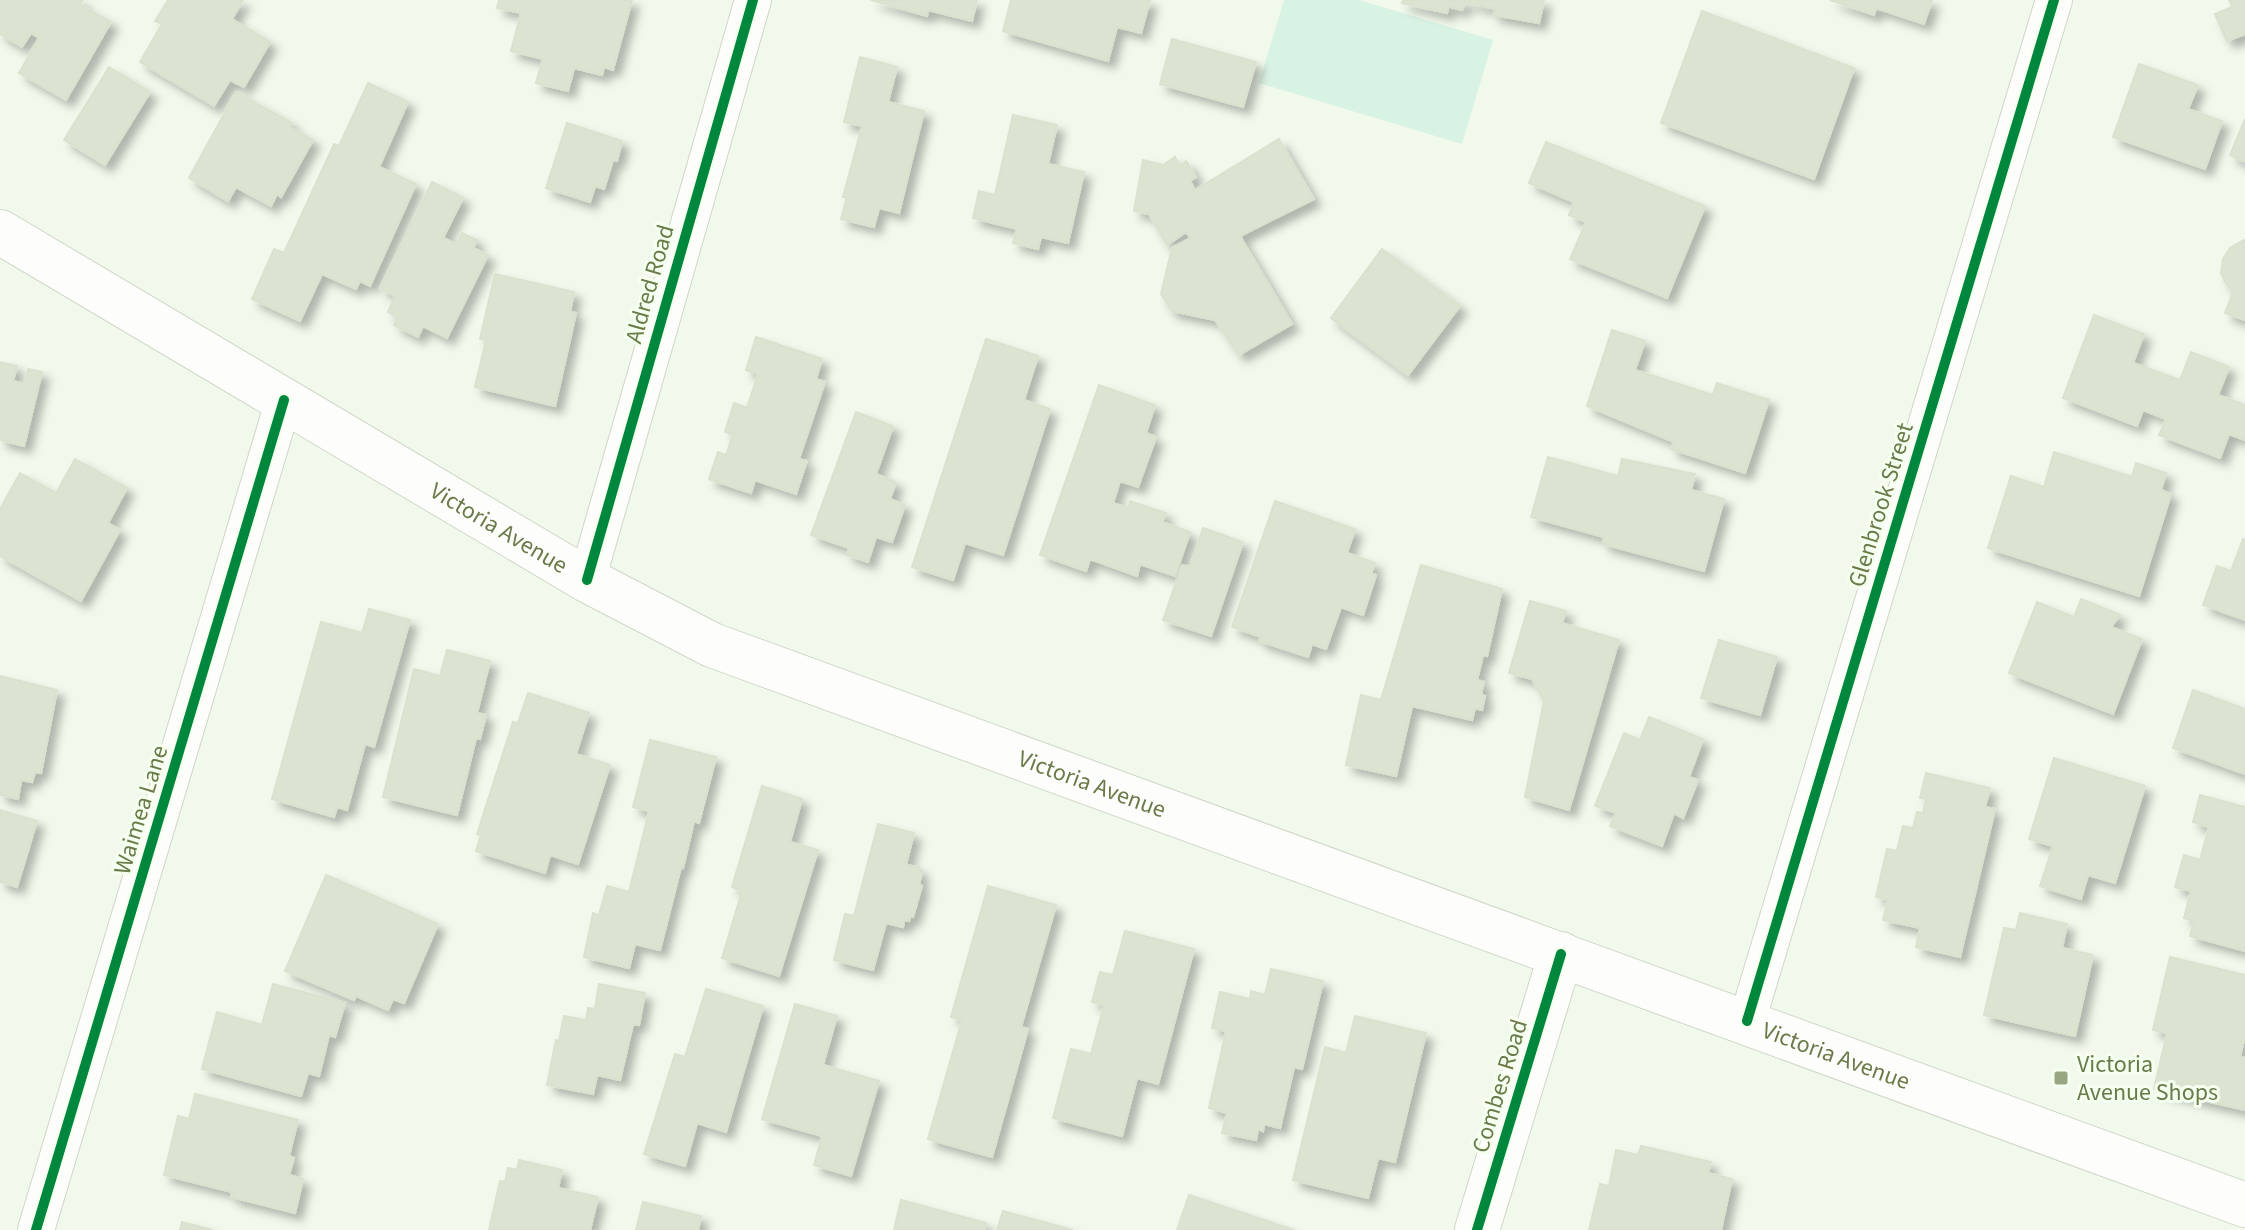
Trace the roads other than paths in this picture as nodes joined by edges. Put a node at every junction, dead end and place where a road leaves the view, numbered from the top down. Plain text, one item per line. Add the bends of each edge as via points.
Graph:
1 (753, 0) edge
2 (2054, 0) edge
3 (0, 232) edge
4 (284, 400) junction
5 (587, 580) junction
6 (1561, 954) junction
7 (1747, 1021) junction
8 (2245, 1205) edge
9 (36, 1230) edge
10 (1477, 1230) edge

1 - 5 street, Aldred Road
2 - 7 street, Glenbrook Street
3 - 4 main road, Victoria Avenue
4 - 5 main road, Victoria Avenue
4 - 9 street, Waimea Lane
5 - 6 main road, Victoria Avenue via 712,645
6 - 7 main road, Victoria Avenue
6 - 10 main road, Combes Road
7 - 8 main road, Victoria Avenue

